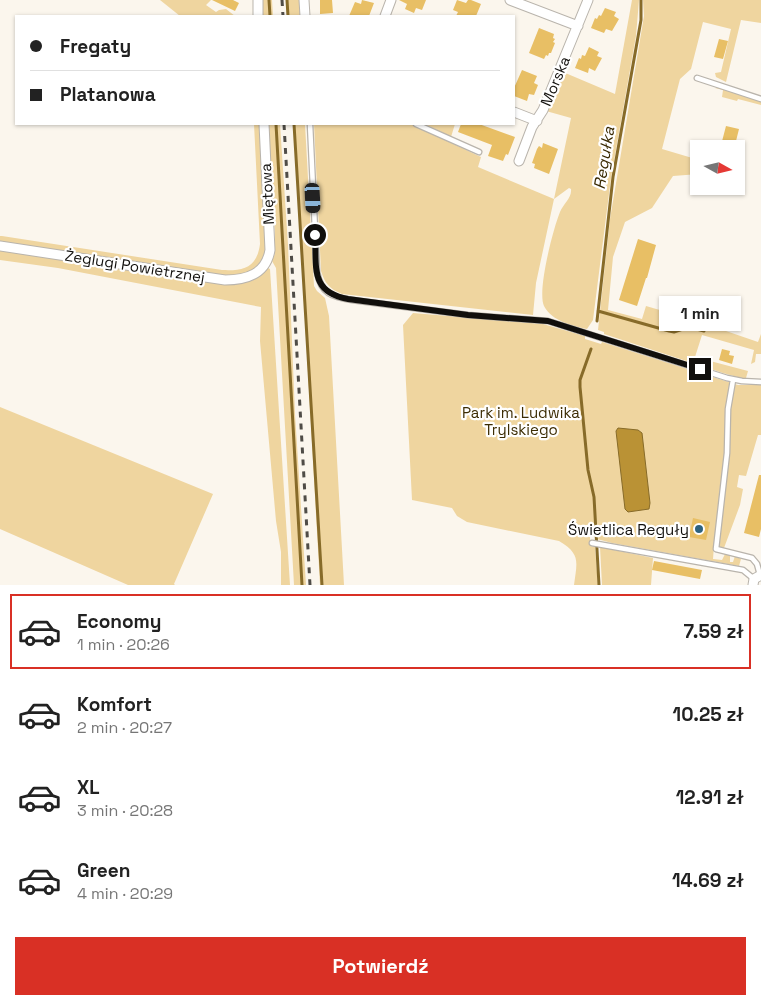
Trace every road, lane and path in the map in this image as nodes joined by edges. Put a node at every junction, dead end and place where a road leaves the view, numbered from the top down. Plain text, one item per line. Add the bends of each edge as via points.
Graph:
1 (258, 0) edge
2 (304, 0) edge
3 (392, 0) edge
4 (510, 0) edge
5 (588, 0) edge
6 (258, 15) edge
7 (305, 15) edge
8 (385, 15) edge
9 (578, 26) junction
10 (698, 78) dead end
11 (761, 99) edge
12 (515, 112) edge
13 (536, 121) junction
14 (264, 125) edge
15 (310, 125) edge
16 (418, 125) edge
17 (479, 152) dead end
18 (519, 161) dead end
19 (0, 246) edge
20 (266, 264) joint
21 (733, 380) junction
22 (761, 382) edge
23 (592, 543) dead end
24 (757, 578) edge

1 - 6 street
2 - 7 street
3 - 8 street
4 - 9 street
5 - 9 street, Morska
9 - 13 street, Morska
10 - 11 lane
12 - 13 street
13 - 18 street, Morska
14 - 20 street, Miętowa via 270,246
15 - 21 lane via 317,272 327,293 348,299 468,315 548,321
16 - 17 lane
19 - 20 street, Żeglugi Powietrznej via 225,280 250,277
21 - 22 lane
21 - 24 lane via 716,549 752,558 757,564
23 - 24 lane via 742,570

